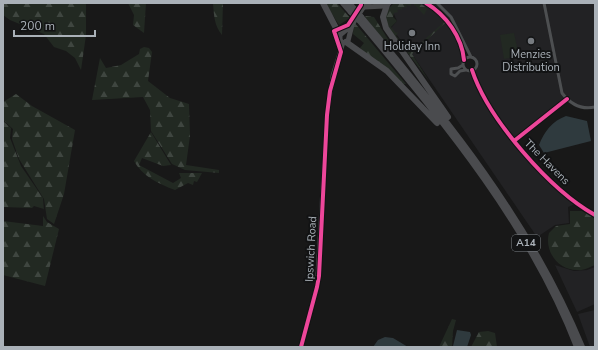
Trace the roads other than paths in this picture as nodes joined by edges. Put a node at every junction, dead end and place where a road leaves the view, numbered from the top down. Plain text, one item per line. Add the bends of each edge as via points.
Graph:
1 (323, 3) edge
2 (343, 3) edge
3 (349, 3) edge
4 (369, 3) edge
5 (426, 3) edge
6 (437, 3) edge
7 (544, 3) edge
8 (377, 4) edge
9 (388, 4) edge
10 (363, 8) junction
11 (353, 10) junction
12 (360, 18) junction
13 (352, 25) junction
14 (343, 41) junction
15 (471, 57) junction
16 (464, 60) junction
17 (463, 65) junction
18 (466, 70) junction
19 (472, 70) junction
20 (567, 99) junction
21 (595, 107) edge
22 (514, 141) junction
23 (460, 147) junction
24 (477, 162) junction
25 (595, 215) edge
26 (301, 347) edge
27 (577, 347) edge
28 (582, 347) edge

1 - 14 highway
2 - 11 highway, A14
3 - 11 highway, A14
4 - 10 main road
5 - 16 street via 445,17
6 - 15 street, The Havens via 451,17
7 - 20 street via 560,87
8 - 9 main road
8 - 10 main road
9 - 24 highway, A14 via 383,17 386,28 470,148
10 - 13 main road
11 - 12 highway, A14, bridge
12 - 23 highway, A14
12 - 24 highway, A14 via 442,115
13 - 14 main road
13 - 14 main road
14 - 23 highway, A14 via 367,56 403,86
14 - 26 street, Ipswich Road via 330,91 327,115 318,287
15 - 16 street
15 - 19 street, The Havens via 476,63
16 - 17 street
17 - 18 street
17 - 18 street via 451,69 451,74 455,76 460,70
18 - 19 street
19 - 22 street, The Havens via 488,106
20 - 21 street via 578,107
20 - 22 street
22 - 25 street, The Havens via 538,168 571,198
23 - 27 highway, A14 via 525,241
24 - 28 highway, A14 via 533,246 556,288

